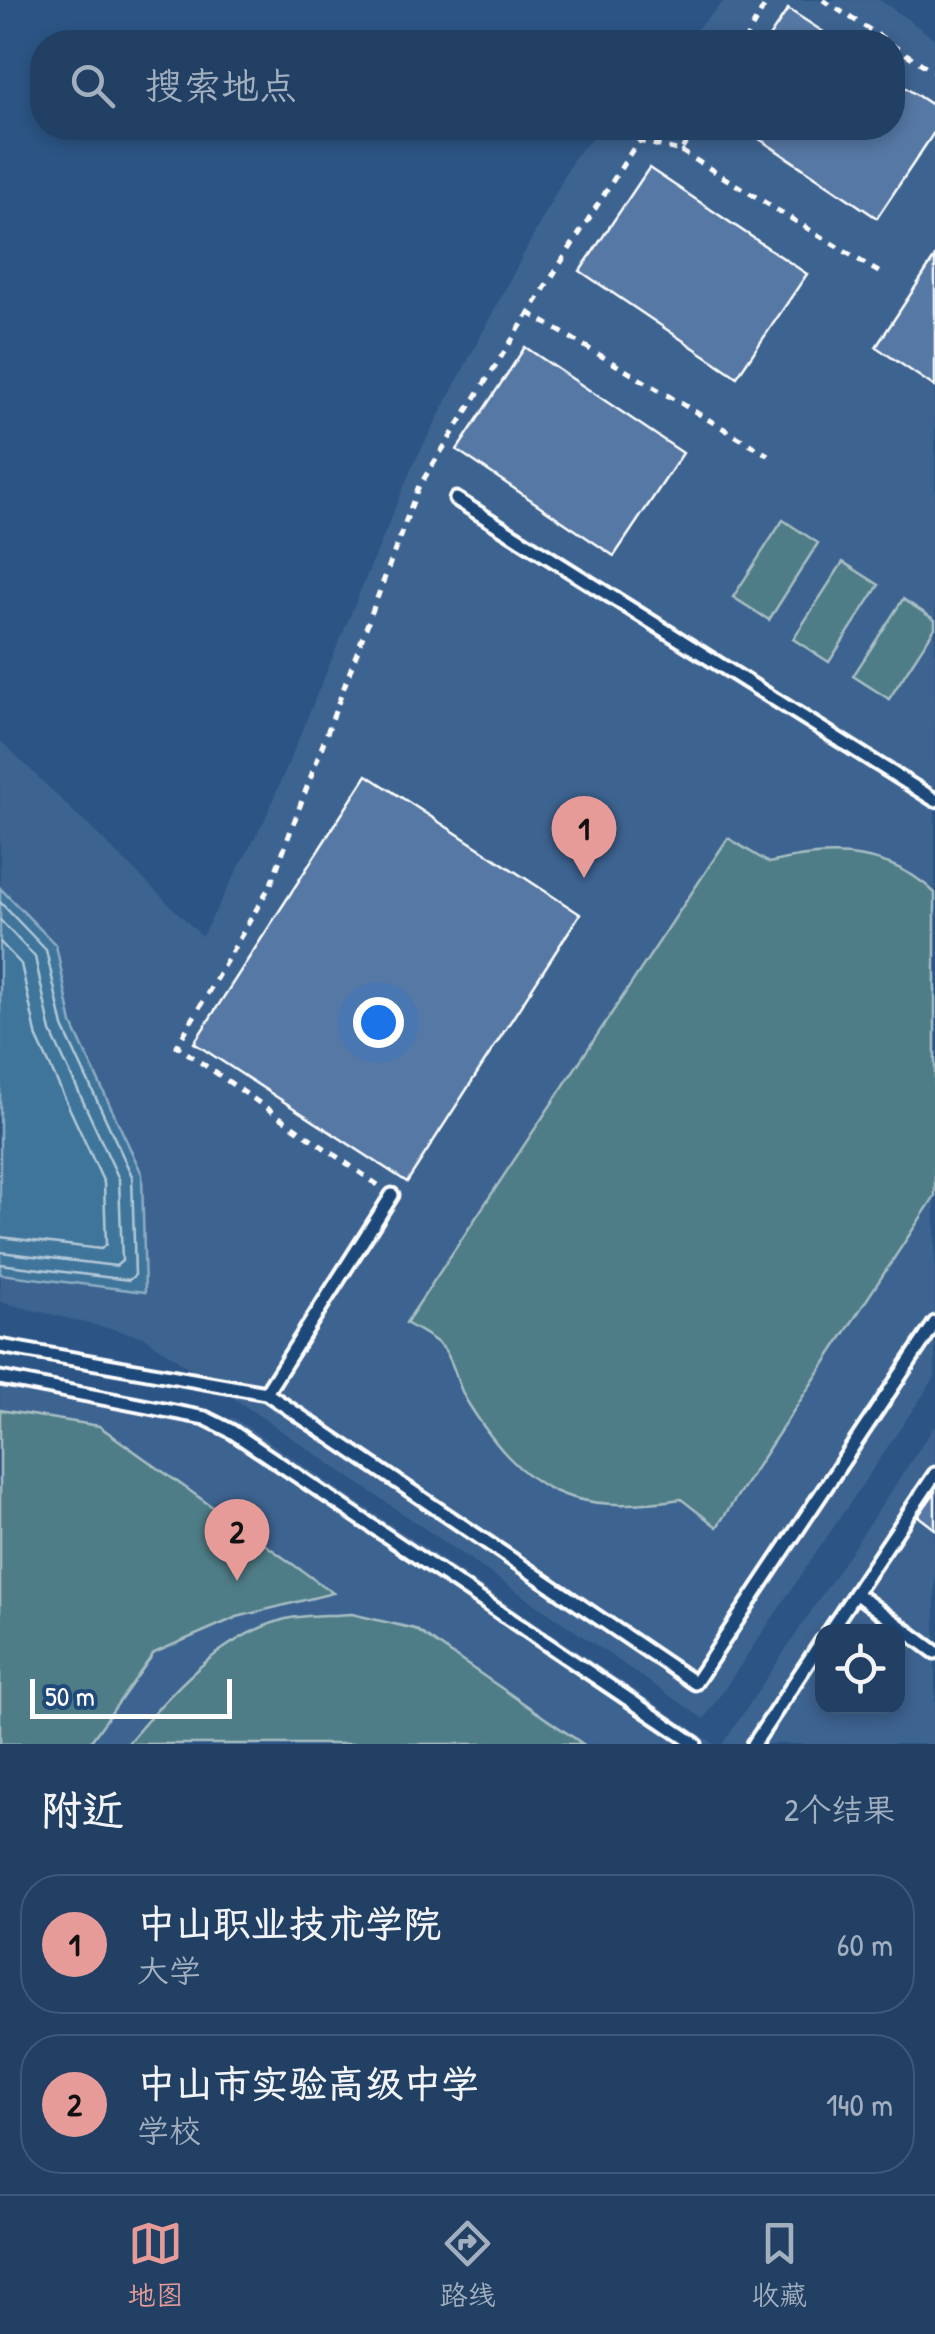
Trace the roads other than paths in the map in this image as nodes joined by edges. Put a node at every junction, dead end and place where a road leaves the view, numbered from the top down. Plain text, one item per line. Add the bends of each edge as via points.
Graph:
1 (456, 499) dead end
2 (935, 800) edge
3 (392, 1195) road end
4 (935, 1323) edge
5 (0, 1346) edge
6 (0, 1378) edge
7 (266, 1393) junction
8 (935, 1474) edge
9 (855, 1593) junction
10 (834, 1624) edge
11 (815, 1652) edge
12 (935, 1652) edge
13 (694, 1744) edge
14 (754, 1744) edge

1 - 2 lane
3 - 7 lane
4 - 7 lane via 695,1683
5 - 7 lane
6 - 13 lane via 206,1418
8 - 9 lane
9 - 10 lane
9 - 12 lane
11 - 14 lane

